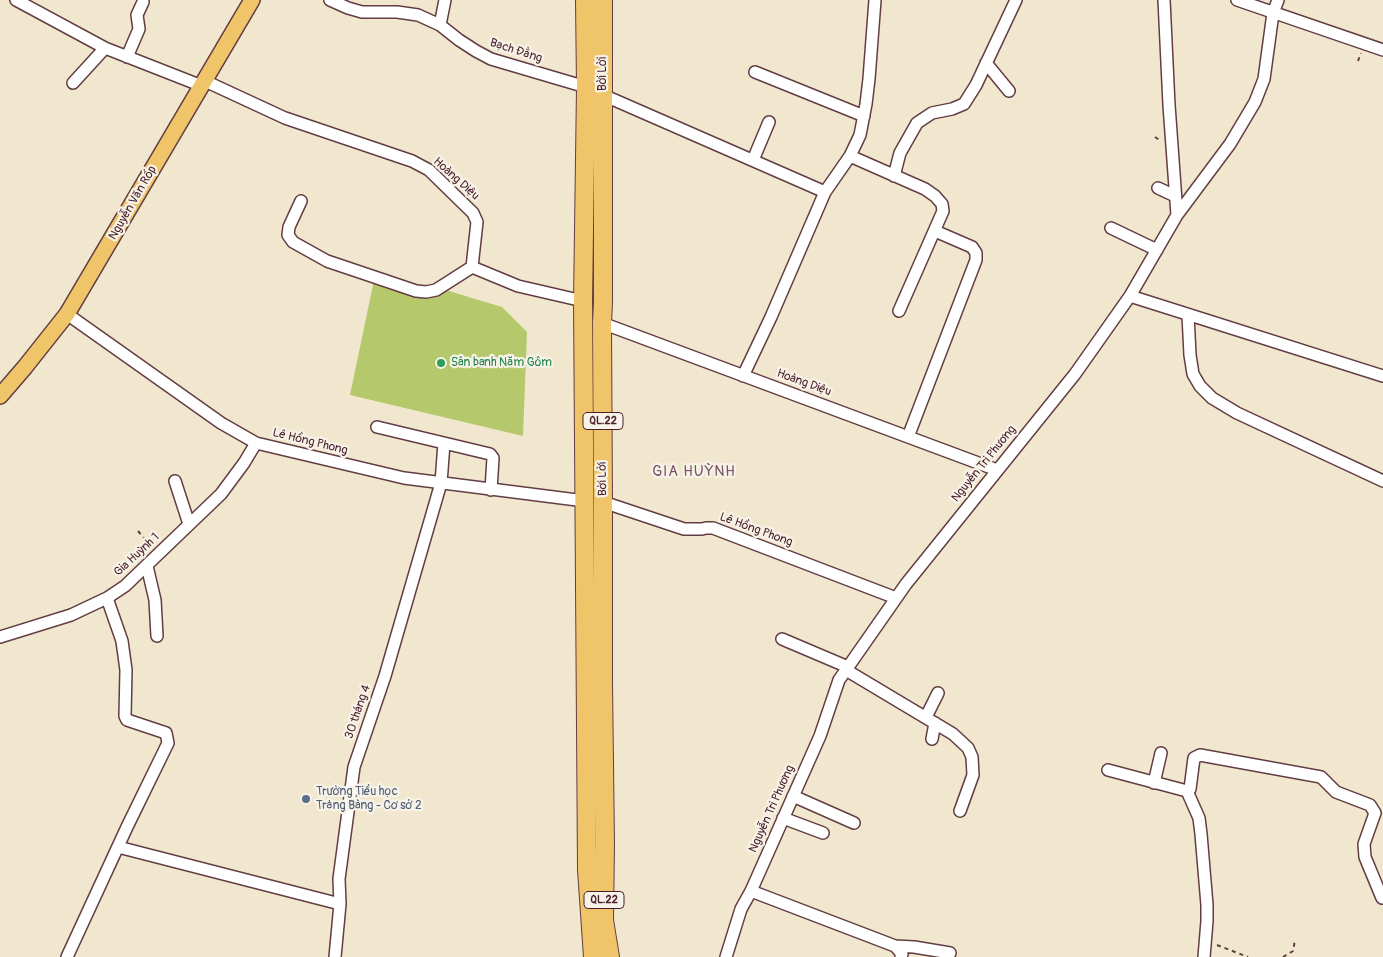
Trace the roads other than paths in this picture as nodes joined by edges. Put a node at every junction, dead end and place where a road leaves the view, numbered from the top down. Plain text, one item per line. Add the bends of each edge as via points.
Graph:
1 (16, 0) edge
2 (252, 0) edge
3 (330, 0) edge
4 (445, 0) edge
5 (585, 0) edge
6 (603, 0) edge
7 (875, 0) edge
8 (1016, 0) edge
9 (1164, 0) edge
10 (1237, 0) edge
11 (1278, 0) edge
12 (144, 2) dead end
13 (1273, 13) junction
14 (440, 25) junction
15 (105, 48) junction
16 (1383, 50) edge
17 (127, 57) junction
18 (986, 63) junction
19 (755, 72) dead end
20 (73, 83) dead end
21 (203, 84) junction
22 (586, 87) junction
23 (1009, 91) dead end
24 (603, 95) junction
25 (864, 116) junction
26 (769, 122) dead end
27 (850, 156) junction
28 (753, 160) junction
29 (894, 176) junction
30 (1158, 188) dead end
31 (825, 192) junction
32 (1175, 196) junction
33 (301, 201) dead end
34 (1177, 215) junction
35 (1112, 228) dead end
36 (935, 231) junction
37 (1157, 250) junction
38 (472, 267) junction
39 (1130, 296) junction
40 (583, 301) junction
41 (899, 311) dead end
42 (67, 314) junction
43 (1184, 314) junction
44 (602, 323) junction
45 (743, 376) junction
46 (1383, 376) edge
47 (0, 396) edge
48 (377, 428) dead end
49 (908, 437) junction
50 (256, 442) junction
51 (444, 443) junction
52 (997, 470) junction
53 (175, 481) dead end
54 (1383, 481) edge
55 (441, 483) junction
56 (491, 490) junction
57 (584, 501) junction
58 (603, 502) junction
59 (190, 524) junction
60 (147, 566) junction
61 (108, 598) junction
62 (896, 598) junction
63 (157, 636) dead end
64 (0, 637) edge
65 (782, 639) dead end
66 (847, 668) junction
67 (938, 693) dead end
68 (931, 720) junction
69 (932, 739) dead end
70 (1161, 753) dead end
71 (1108, 770) dead end
72 (1154, 783) junction
73 (1187, 791) junction
74 (793, 796) junction
75 (960, 811) dead end
76 (783, 818) junction
77 (854, 823) dead end
78 (823, 833) dead end
79 (118, 847) junction
80 (750, 891) junction
81 (1382, 898) edge
82 (340, 904) junction
83 (896, 946) junction
84 (950, 953) dead end
85 (67, 957) edge
86 (335, 957) edge
87 (593, 957) edge
88 (610, 957) edge
89 (726, 957) edge
90 (901, 957) edge
91 (1204, 957) edge

1 - 15 street, Hoàng Diệu
2 - 21 main road, Nguyễn Văn Rốp
3 - 14 street, Bạch Đằng via 362,12 418,15
4 - 14 street
5 - 22 highway, Bời Lời / QL.22
6 - 24 highway, Bời Lời / QL.22
7 - 25 street
8 - 18 street
9 - 32 street
10 - 13 street
11 - 13 street, Nguyễn Tri Phương
12 - 17 street via 137,14 139,29
13 - 16 street
13 - 34 street, Nguyễn Tri Phương via 1264,79 1255,102 1230,144
14 - 22 street, Bạch Đằng via 491,59
15 - 17 street, Hoàng Diệu
15 - 20 street
17 - 21 street, Hoàng Diệu
18 - 23 street
18 - 29 street via 964,104 932,113 917,123 900,153
19 - 25 street
21 - 38 street, Hoàng Diệu via 285,118 412,161 429,170 477,222
21 - 42 main road, Nguyễn Văn Rốp
22 - 40 highway, Bời Lời / QL.22
24 - 28 street
24 - 44 highway, Bời Lời / QL.22
25 - 27 street
26 - 28 street
27 - 29 street
27 - 31 street
28 - 31 street
29 - 36 street via 925,189 942,204 944,211
30 - 32 street
31 - 45 street
32 - 34 street
33 - 38 street via 288,235 293,242 327,261 426,292 436,290
34 - 37 street, Nguyễn Tri Phương
35 - 37 street
36 - 41 street
36 - 49 street via 972,247 976,260
37 - 39 street, Nguyễn Tri Phương
38 - 40 street via 518,286
39 - 43 street
39 - 52 street, Nguyễn Tri Phương via 1075,374
40 - 57 highway, Bời Lời / QL.22
42 - 47 main road, Nguyễn Văn Rốp
42 - 50 street, Lê Hồng Phong via 221,423
43 - 46 street
43 - 54 street via 1193,374 1212,398 1237,413
44 - 45 street, Hoàng Diệu
44 - 58 highway, Bời Lời / QL.22
45 - 49 street, Hoàng Diệu
48 - 51 street
49 - 52 street, Hoàng Diệu
50 - 55 street, Lê Hồng Phong via 404,478
50 - 59 street, Gia Huỳnh 1 via 221,494
51 - 55 street, 30 tháng 4
51 - 56 street via 490,454 494,458
52 - 62 street, Nguyễn Tri Phương
53 - 59 street
55 - 56 street, Lê Hồng Phong
55 - 82 street, 30 tháng 4 via 385,676 354,767 338,879
56 - 57 street, Lê Hồng Phong
57 - 58 highway
57 - 87 highway, Bời Lời / QL.22 via 587,870
58 - 62 street, Lê Hồng Phong via 684,529 713,528
58 - 88 highway, Bời Lời / QL.22 via 604,920
59 - 60 street, Gia Huỳnh 1
60 - 61 street, Gia Huỳnh 1
60 - 63 street
61 - 64 street, Gia Huỳnh 1 via 71,616
61 - 79 street via 122,641 126,670 125,716 127,720 166,734 168,738
62 - 66 street, Nguyễn Tri Phương
65 - 66 street
66 - 68 street
66 - 74 street, Nguyễn Tri Phương via 839,680 820,736
67 - 68 street
68 - 69 street
68 - 75 street via 953,734 968,748 972,757 973,775
70 - 72 street
71 - 72 street
72 - 73 street
73 - 81 street via 1190,789 1194,758 1200,755 1321,777 1336,792 1370,805 1375,813 1364,844 1365,857
73 - 91 street via 1202,834 1207,905
74 - 76 street, Nguyễn Tri Phương
74 - 77 street
76 - 78 street
76 - 80 street, Nguyễn Tri Phương
79 - 82 street
79 - 85 street
80 - 83 street
80 - 89 street, Nguyễn Tri Phương
82 - 86 street, 30 tháng 4
83 - 84 street
83 - 90 street

